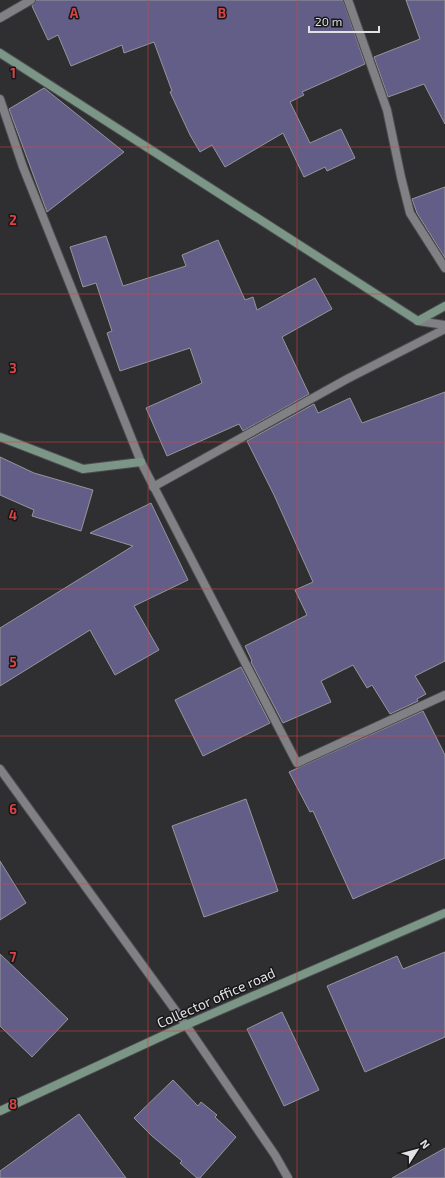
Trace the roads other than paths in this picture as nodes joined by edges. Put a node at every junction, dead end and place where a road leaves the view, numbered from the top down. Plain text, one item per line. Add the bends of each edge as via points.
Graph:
1 (31, 0) edge
2 (348, 0) edge
3 (0, 18) edge
4 (0, 53) edge
5 (0, 99) edge
6 (445, 268) edge
7 (445, 306) edge
8 (418, 321) junction
9 (445, 326) edge
10 (445, 329) edge
11 (0, 438) edge
12 (141, 462) junction
13 (153, 487) junction
14 (445, 695) edge
15 (0, 769) edge
16 (445, 913) edge
17 (186, 1025) junction
18 (0, 1111) edge
19 (288, 1178) edge

1 - 3 street
2 - 6 street via 387,110 410,213
4 - 8 street
5 - 12 street via 23,168
7 - 8 street
8 - 9 street
10 - 13 street via 347,379
11 - 12 street via 83,469
12 - 13 street
13 - 14 street via 297,763
15 - 17 street
16 - 17 street, Collector office road
17 - 18 street, Collector office road
17 - 19 street

